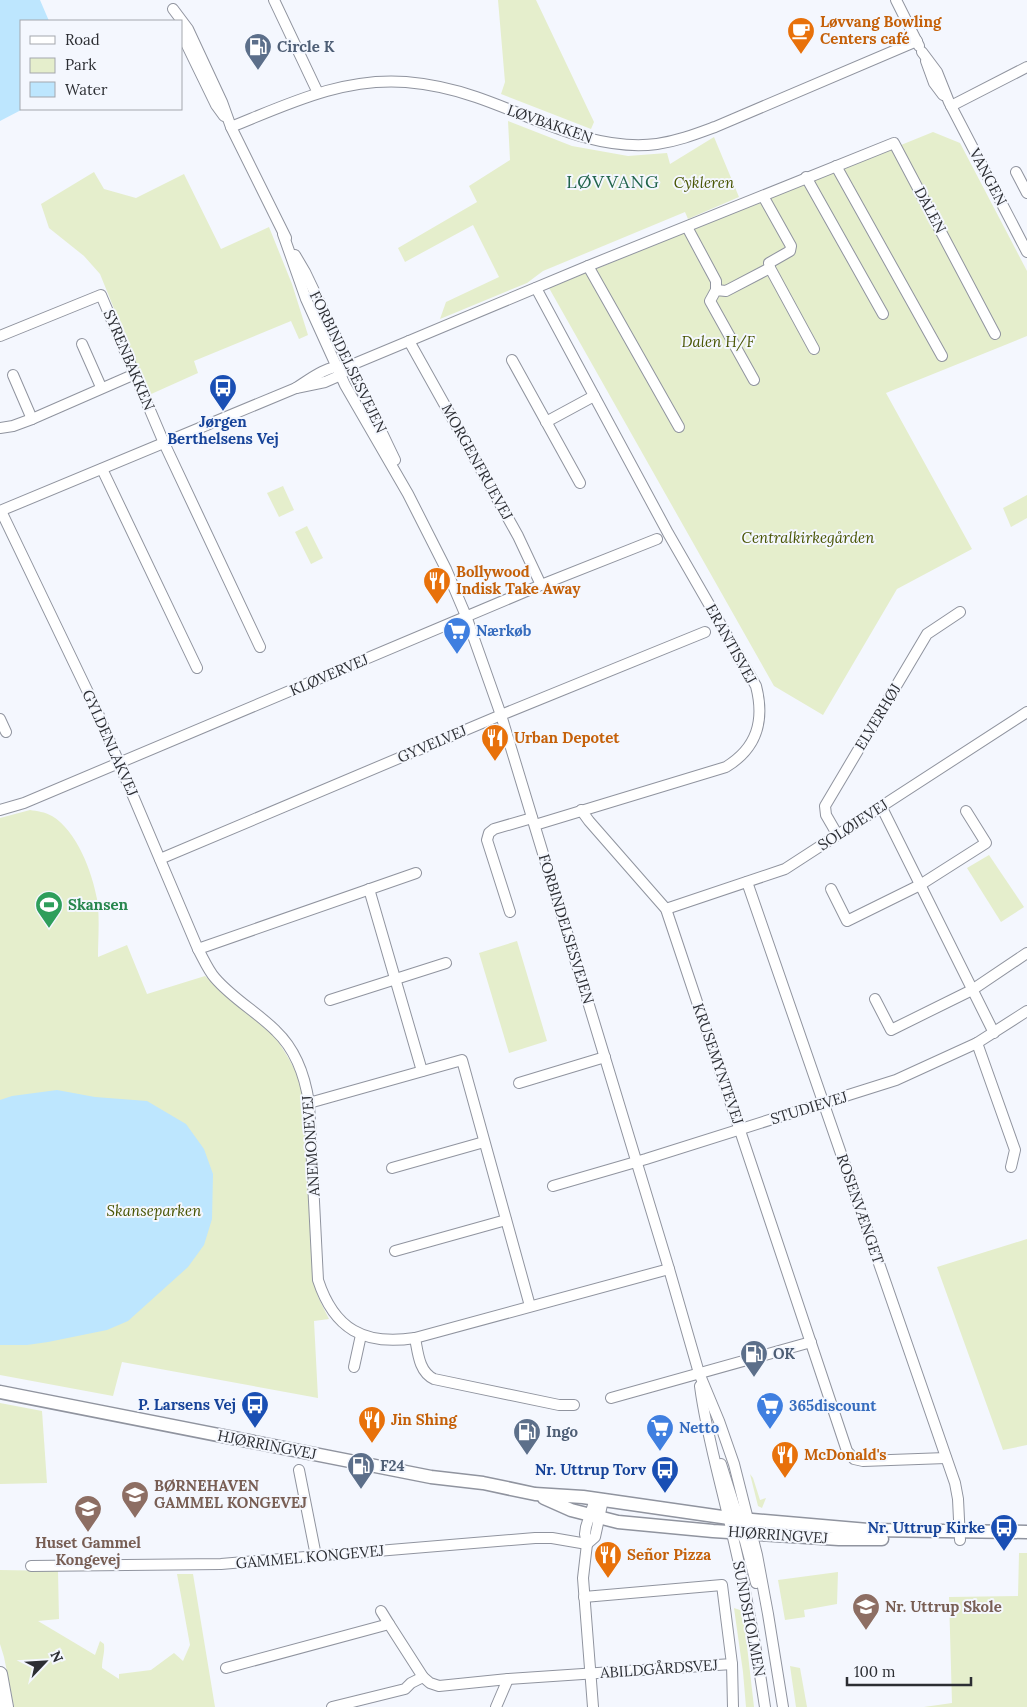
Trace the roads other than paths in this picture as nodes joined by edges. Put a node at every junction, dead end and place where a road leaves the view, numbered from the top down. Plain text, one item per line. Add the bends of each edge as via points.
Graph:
1 (274, 0) edge
2 (896, 0) edge
3 (171, 4) edge
4 (177, 20) edge
5 (181, 20) edge
6 (182, 21) edge
7 (182, 35) edge
8 (917, 41) junction
9 (1027, 67) edge
10 (318, 93) junction
11 (950, 104) junction
12 (232, 127) junction
13 (836, 166) junction
14 (1016, 172) dead end
15 (806, 178) junction
16 (1027, 193) edge
17 (764, 196) junction
18 (687, 227) junction
19 (283, 234) junction
20 (1024, 240) edge
21 (1027, 252) edge
22 (588, 266) junction
23 (770, 268) junction
24 (536, 288) junction
25 (716, 290) junction
26 (883, 314) dead end
27 (995, 334) dead end
28 (0, 336) edge
29 (409, 341) junction
30 (82, 344) dead end
31 (814, 349) dead end
32 (942, 356) dead end
33 (512, 360) dead end
34 (350, 366) junction
35 (339, 370) junction
36 (134, 374) junction
37 (13, 376) dead end
38 (754, 380) dead end
39 (101, 387) junction
40 (594, 396) junction
41 (32, 419) junction
42 (546, 422) junction
43 (679, 427) dead end
44 (0, 428) edge
45 (164, 443) junction
46 (102, 469) junction
47 (580, 483) dead end
48 (408, 494) junction
49 (0, 511) edge
50 (657, 539) dead end
51 (541, 585) junction
52 (960, 612) dead end
53 (466, 616) junction
54 (705, 632) dead end
55 (260, 648) dead end
56 (197, 668) dead end
57 (1027, 712) edge
58 (501, 715) junction
59 (0, 719) edge
60 (6, 732) dead end
61 (120, 763) junction
62 (882, 806) junction
63 (0, 810) edge
64 (581, 810) junction
65 (966, 811) dead end
66 (533, 822) junction
67 (837, 834) junction
68 (160, 859) junction
69 (416, 873) dead end
70 (747, 882) junction
71 (920, 884) junction
72 (831, 888) dead end
73 (369, 889) junction
74 (666, 908) junction
75 (510, 912) dead end
76 (198, 949) junction
77 (1027, 954) edge
78 (446, 963) dead end
79 (214, 977) joint
80 (396, 980) junction
81 (972, 990) junction
82 (875, 999) dead end
83 (330, 1000) dead end
84 (1027, 1011) edge
85 (994, 1033) junction
86 (977, 1043) junction
87 (605, 1057) junction
88 (422, 1071) junction
89 (520, 1083) dead end
90 (309, 1103) junction
91 (824, 1104) junction
92 (740, 1129) junction
93 (484, 1142) junction
94 (636, 1161) junction
95 (1011, 1166) dead end
96 (392, 1168) dead end
97 (553, 1186) dead end
98 (506, 1220) junction
99 (396, 1251) dead end
100 (669, 1269) junction
101 (530, 1306) junction
102 (362, 1335) junction
103 (414, 1338) junction
104 (811, 1342) junction
105 (354, 1367) dead end
106 (699, 1373) junction
107 (0, 1392) edge
108 (611, 1398) dead end
109 (574, 1405) dead end
110 (719, 1421) junction
111 (707, 1430) junction
112 (946, 1458) junction
113 (299, 1470) dead end
114 (535, 1494) junction
115 (599, 1500) junction
116 (594, 1516) junction
117 (740, 1525) junction
118 (1027, 1532) edge
119 (960, 1536) junction
120 (1027, 1540) edge
121 (587, 1544) junction
122 (316, 1556) junction
123 (31, 1566) dead end
124 (584, 1596) junction
125 (381, 1611) dead end
126 (389, 1624) junction
127 (732, 1664) junction
128 (226, 1668) dead end
129 (590, 1673) junction
130 (0, 1674) edge
131 (422, 1677) junction
132 (508, 1679) junction
133 (6, 1707) edge
134 (332, 1707) edge
135 (496, 1707) edge
136 (593, 1707) edge
137 (733, 1707) edge
138 (765, 1707) edge
139 (783, 1707) edge

1 - 10 street
2 - 8 street, VANGEN
3 - 4 street, FORBINDELSESVEJEN
3 - 5 street, FORBINDELSESVEJEN
6 - 12 street, FORBINDELSESVEJEN
7 - 12 street, FORBINDELSESVEJEN via 216,105
8 - 10 street, LØVBAKKEN via 685,138 657,144 633,145 579,137 439,86 383,82 349,85
8 - 11 street, VANGEN via 934,83
9 - 11 street
10 - 12 street, LØVBAKKEN
11 - 20 street, VANGEN
12 - 19 street, FORBINDELSESVEJEN
13 - 15 street, DALEN
13 - 27 street, DALEN via 894,143
13 - 32 street
14 - 16 street
15 - 17 street, DALEN
15 - 26 street
17 - 18 street, DALEN
17 - 23 street via 791,246 790,250 769,262
18 - 22 street, DALEN
18 - 25 street via 716,281
19 - 34 street, FORBINDELSESVEJEN
19 - 35 street, FORBINDELSESVEJEN via 306,299
20 - 21 street, VANGEN
22 - 24 street, DALEN
22 - 43 street
23 - 25 street via 726,291
23 - 31 street
24 - 29 street
24 - 40 street, ERANTISVEJ
25 - 38 street via 710,301
28 - 36 street, SYRENBAKKEN via 101,295
29 - 34 street
29 - 51 street, MORGENFRUEVEJ via 518,536
30 - 39 street
33 - 42 street
34 - 35 street
34 - 48 street, FORBINDELSESVEJEN
35 - 45 street via 321,373 296,388
35 - 48 street, FORBINDELSESVEJEN
36 - 39 street
36 - 45 street, SYRENBAKKEN
37 - 41 street
39 - 41 street
40 - 42 street
40 - 64 street, ERANTISVEJ via 756,686 760,709 755,737 739,759 726,767
41 - 44 street
42 - 47 street
45 - 46 street
45 - 55 street
46 - 49 street
46 - 56 street
48 - 53 street, FORBINDELSESVEJEN
49 - 61 street, GYLDENLAKVEJ
50 - 51 street, KLØVERVEJ
51 - 53 street, KLØVERVEJ
52 - 67 street, ELVERHØJ via 928,634 825,806 826,815
53 - 58 street, FORBINDELSESVEJEN
53 - 61 street, KLØVERVEJ
54 - 58 street, GYVELVEJ
57 - 62 street, SOLØJEVEJ
58 - 66 street, FORBINDELSESVEJEN
58 - 68 street, GYVELVEJ
59 - 60 street
61 - 63 street, KLØVERVEJ
61 - 68 street, GYLDENLAKVEJ
62 - 67 street, SOLØJEVEJ
62 - 71 street
64 - 66 street, ERANTISVEJ
64 - 74 street, KRUSEMYNTEVEJ
65 - 71 street via 986,843
66 - 75 street, ERANTISVEJ via 494,829 487,840
66 - 87 street, FORBINDELSESVEJEN
67 - 70 street, SOLØJEVEJ via 785,869
68 - 76 street, GYLDENLAKVEJ
69 - 73 street
70 - 74 street, SOLØJEVEJ
70 - 91 street, ROSENVÆNGET
71 - 72 street via 847,921
71 - 81 street
73 - 76 street
73 - 80 street
74 - 92 street, KRUSEMYNTEVEJ
76 - 79 street, GYLDENLAKVEJ
77 - 81 street
78 - 80 street
79 - 90 street, ANEMONEVEJ via 277,1031 291,1049 306,1082
80 - 83 street
80 - 88 street
81 - 82 street via 891,1030
81 - 85 street
84 - 85 street, STUDIEVEJ
85 - 86 street, STUDIEVEJ
86 - 91 street, STUDIEVEJ via 896,1080
86 - 95 street via 1015,1150
87 - 89 street
87 - 94 street, FORBINDELSESVEJEN
88 - 90 street
88 - 93 street via 462,1060
90 - 102 street, ANEMONEVEJ via 318,1280 332,1312 346,1326
91 - 92 street, STUDIEVEJ
91 - 112 street, ROSENVÆNGET
92 - 94 street, STUDIEVEJ
92 - 104 street, KRUSEMYNTEVEJ
93 - 96 street
93 - 98 street
94 - 97 street, STUDIEVEJ
94 - 100 street, FORBINDELSESVEJEN
98 - 99 street
98 - 101 street
100 - 101 street, ANEMONEVEJ
100 - 106 street, FORBINDELSESVEJEN
101 - 103 street, ANEMONEVEJ
102 - 103 street, ANEMONEVEJ via 398,1341
102 - 105 street
103 - 109 street via 422,1368 427,1376 434,1379 559,1405
104 - 106 street
104 - 112 street, KRUSEMYNTEVEJ via 847,1451 854,1459 863,1462
106 - 108 street
106 - 110 street, FORBINDELSESVEJEN
106 - 111 street, FORBINDELSESVEJEN
107 - 114 main road, HJØRRINGVEJ via 423,1476 483,1483
110 - 111 street
110 - 117 street, FORBINDELSESVEJEN via 734,1464
111 - 117 street, FORBINDELSESVEJEN via 724,1469
112 - 119 street, ROSENVÆNGET via 958,1499
113 - 122 street
114 - 115 main road, HJØRRINGVEJ
114 - 116 main road, HJØRRINGVEJ
115 - 116 street
115 - 117 main road, HJØRRINGVEJ
116 - 117 main road, HJØRRINGVEJ via 648,1525
116 - 121 street via 585,1534
117 - 119 main road, HJØRRINGVEJ via 840,1539
117 - 138 street, SUNDSHOLMEN
117 - 139 street, SUNDSHOLMEN via 768,1614
118 - 119 main road, HJØRRINGVEJ
119 - 120 main road, HJØRRINGVEJ
121 - 122 street, GAMMEL KONGEVEJ via 535,1538
121 - 124 street
122 - 123 street, GAMMEL KONGEVEJ via 221,1564
124 - 127 street, ABILDGÅRDSVEJ via 722,1585
124 - 129 street
125 - 126 street
126 - 128 street
126 - 131 street
127 - 129 street, ABILDGÅRDSVEJ
127 - 137 street
129 - 132 street, ABILDGÅRDSVEJ
129 - 136 street
130 - 133 highway
131 - 132 street, ABILDGÅRDSVEJ via 440,1686
131 - 134 street via 405,1689
132 - 135 street

